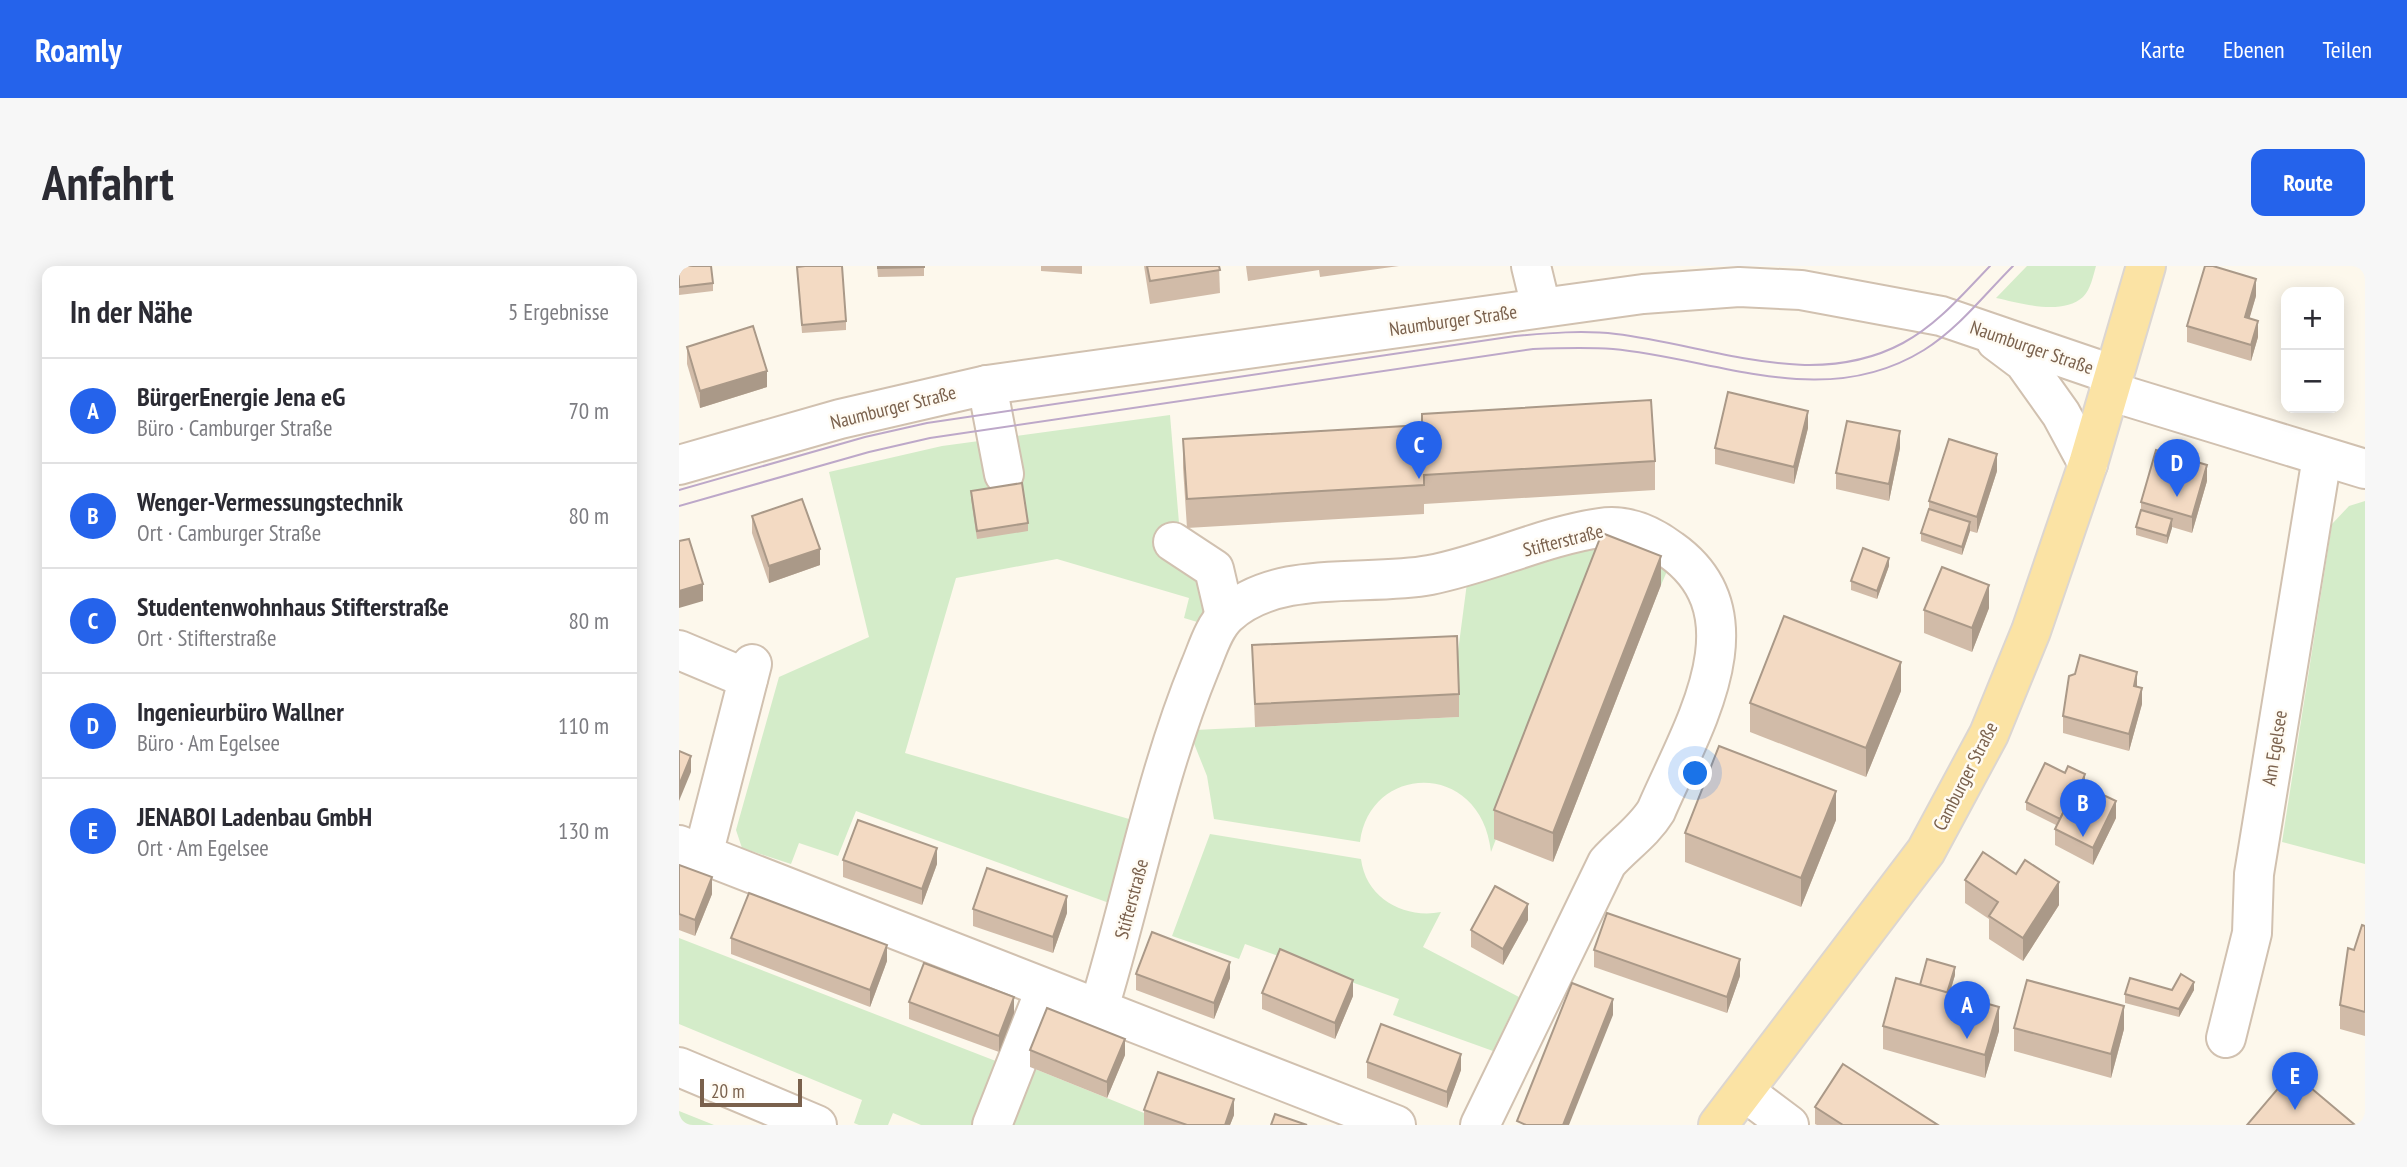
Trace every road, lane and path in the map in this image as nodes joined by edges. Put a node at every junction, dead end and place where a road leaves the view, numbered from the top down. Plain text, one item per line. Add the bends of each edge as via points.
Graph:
1 (1531, 266) edge
2 (2146, 266) edge
3 (1541, 307) junction
4 (1980, 330) junction
5 (2112, 383) junction
6 (987, 385) junction
7 (2322, 457) junction
8 (2088, 464) junction
9 (679, 466) edge
10 (2365, 469) edge
11 (1004, 474) dead end
12 (1173, 542) dead end
13 (1225, 616) junction
14 (679, 650) edge
15 (691, 850) edge
16 (1045, 990) junction
17 (1098, 1011) junction
18 (2227, 1038) dead end
19 (679, 1067) edge
20 (1745, 1092) junction
21 (817, 1125) edge
22 (992, 1125) edge
23 (1396, 1125) edge
24 (1480, 1125) edge
25 (1719, 1125) edge
26 (1789, 1125) edge

1 - 3 street
2 - 5 main road, Naumburger Straße
3 - 4 street, Naumburger Straße via 1725,288 1801,290 1924,312
3 - 6 street, Naumburger Straße
4 - 5 street, Naumburger Straße
4 - 8 street via 2024,362 2061,414
5 - 7 street
5 - 8 main road, Camburger Straße
6 - 9 street, Naumburger Straße via 840,419
6 - 11 street
7 - 10 street
7 - 18 street, Am Egelsee via 2254,874 2252,933
8 - 20 main road, Camburger Straße via 2031,632 1989,734 1926,851
12 - 13 street via 1214,569
13 - 17 street, Stifterstraße via 1179,719
13 - 24 street, Stifterstraße via 1248,601 1302,584 1401,581 1602,527 1633,529 1659,541 1683,558 1702,581 1714,608 1719,641 1713,676 1656,811 1645,830 1607,863
14 - 15 street via 750,671
15 - 16 street
16 - 17 street
16 - 22 street
17 - 23 street
19 - 21 street
20 - 25 main road, Camburger Straße
20 - 26 street

